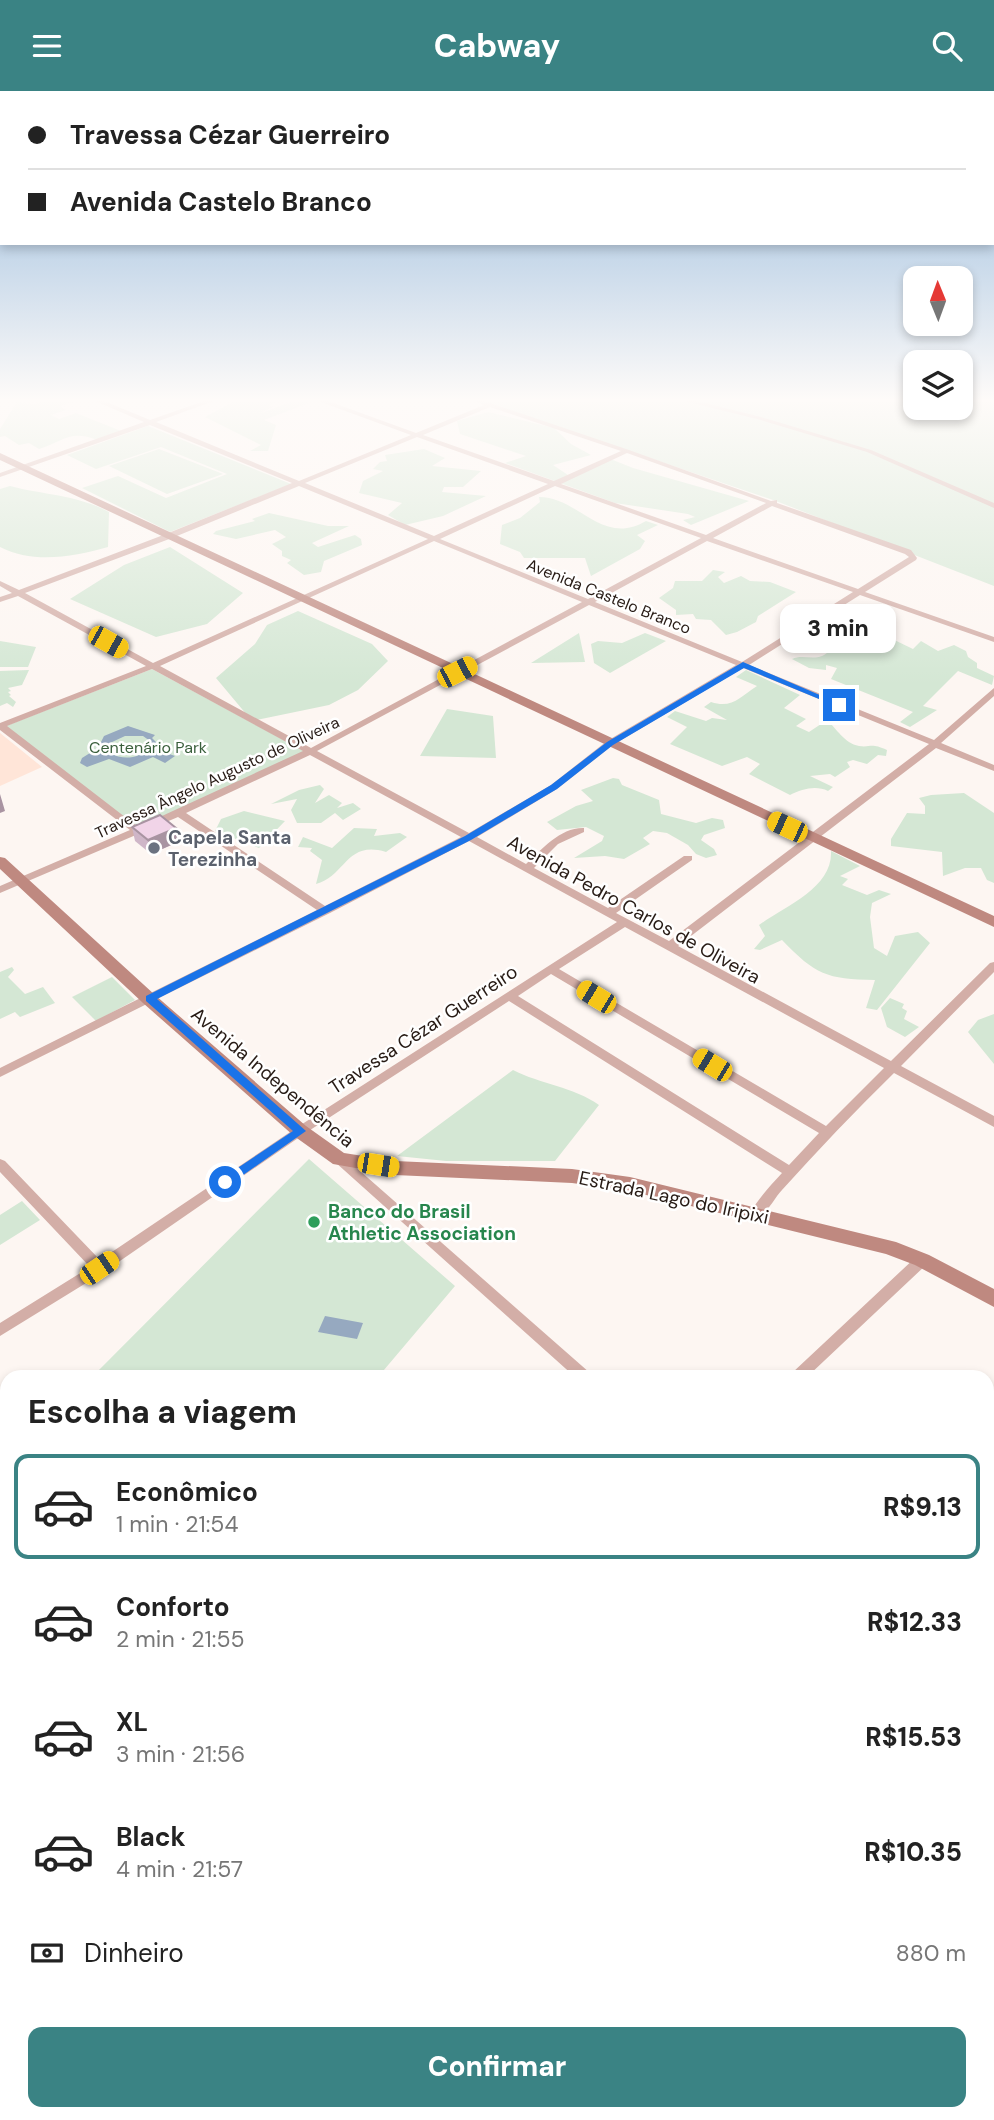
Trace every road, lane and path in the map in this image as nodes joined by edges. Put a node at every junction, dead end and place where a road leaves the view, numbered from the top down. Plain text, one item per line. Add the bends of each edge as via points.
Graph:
1 (84, 496) edge
2 (268, 496) edge
3 (326, 496) edge
4 (529, 496) edge
5 (587, 496) edge
6 (756, 496) edge
7 (971, 496) edge
8 (774, 502) junction
9 (994, 506) edge
10 (169, 536) junction
11 (435, 539) junction
12 (708, 539) junction
13 (0, 583) edge
14 (860, 593) junction
15 (18, 594) junction
16 (301, 598) junction
17 (0, 600) edge
18 (589, 603) junction
19 (994, 640) edge
20 (743, 665) junction
21 (153, 666) junction
22 (457, 672) junction
23 (994, 691) edge
24 (1, 726) edge
25 (610, 743) junction
26 (935, 744) junction
27 (311, 751) junction
28 (994, 768) edge
29 (179, 813) junction
30 (580, 830) dead end
31 (137, 831) junction
32 (468, 838) junction
33 (812, 838) junction
34 (688, 857) dead end
35 (0, 861) edge
36 (526, 870) junction
37 (22, 881) junction
38 (0, 890) edge
39 (326, 911) junction
40 (607, 914) junction
41 (994, 922) edge
42 (623, 923) junction
43 (669, 947) junction
44 (994, 966) edge
45 (550, 969) junction
46 (509, 996) junction
47 (149, 999) junction
48 (894, 1068) junction
49 (0, 1073) edge
50 (994, 1122) edge
51 (300, 1131) junction
52 (827, 1132) junction
53 (339, 1159) junction
54 (0, 1164) edge
55 (790, 1172) junction
56 (757, 1213) junction
57 (922, 1260) junction
58 (99, 1268) junction
59 (994, 1299) edge
60 (0, 1330) edge
61 (576, 1370) edge
62 (804, 1370) edge

1 - 10 street
2 - 10 street
3 - 11 street, Avenida Castelo Branco
4 - 11 street
5 - 12 street
6 - 8 street
7 - 9 street
8 - 12 street, Travessa Ângelo Augusto de Oliveira
8 - 14 street via 908,552 913,558
10 - 15 street
10 - 16 street
11 - 16 street
11 - 18 street, Avenida Castelo Branco
12 - 14 street
12 - 18 street, Travessa Ângelo Augusto de Oliveira
13 - 15 street, Avenida Pedro Carlos de Oliveira
14 - 19 street
14 - 20 street
15 - 17 street
15 - 21 street, Avenida Pedro Carlos de Oliveira
16 - 21 street
16 - 22 street
18 - 20 street, Avenida Castelo Branco
18 - 22 street, Travessa Ângelo Augusto de Oliveira
20 - 25 street
20 - 26 street, Avenida Castelo Branco
21 - 24 street
21 - 27 street, Avenida Pedro Carlos de Oliveira
22 - 25 street
22 - 27 street, Travessa Ângelo Augusto de Oliveira
23 - 26 street
24 - 31 street
25 - 32 street via 554,787
25 - 33 street
26 - 28 street, Avenida Castelo Branco
26 - 33 street
27 - 29 street, Travessa Ângelo Augusto de Oliveira
27 - 32 street, Avenida Pedro Carlos de Oliveira
29 - 31 street, Travessa Ângelo Augusto de Oliveira
29 - 39 street
30 - 36 street via 554,842
31 - 37 street, Travessa Ângelo Augusto de Oliveira
32 - 36 street, Avenida Pedro Carlos de Oliveira
32 - 39 street
33 - 41 street
33 - 43 street
34 - 40 street
35 - 37 street, Avenida Independência
36 - 40 street, Avenida Pedro Carlos de Oliveira
37 - 38 street, Travessa Ângelo Augusto de Oliveira
37 - 47 street, Avenida Independência
39 - 47 street
40 - 42 street, Avenida Pedro Carlos de Oliveira
42 - 43 street, Avenida Pedro Carlos de Oliveira
42 - 45 street, Travessa Cézar Guerreiro
43 - 48 street, Avenida Pedro Carlos de Oliveira
44 - 48 street
45 - 46 street, Travessa Cézar Guerreiro
45 - 52 street
46 - 51 street, Travessa Cézar Guerreiro
46 - 55 street
47 - 49 street
47 - 51 street, Avenida Independência
48 - 50 street, Avenida Pedro Carlos de Oliveira
48 - 52 street
51 - 53 street, Avenida Independência
51 - 58 street, Travessa Cézar Guerreiro
52 - 55 street
53 - 56 street, Estrada Lago do Iripixi via 395,1168 572,1176 631,1184
53 - 61 street, Avenida Independência
54 - 58 street
55 - 56 street
56 - 57 street, Estrada Lago do Iripixi
57 - 59 street, Estrada Lago do Iripixi
57 - 62 street
58 - 60 street, Travessa Cézar Guerreiro

